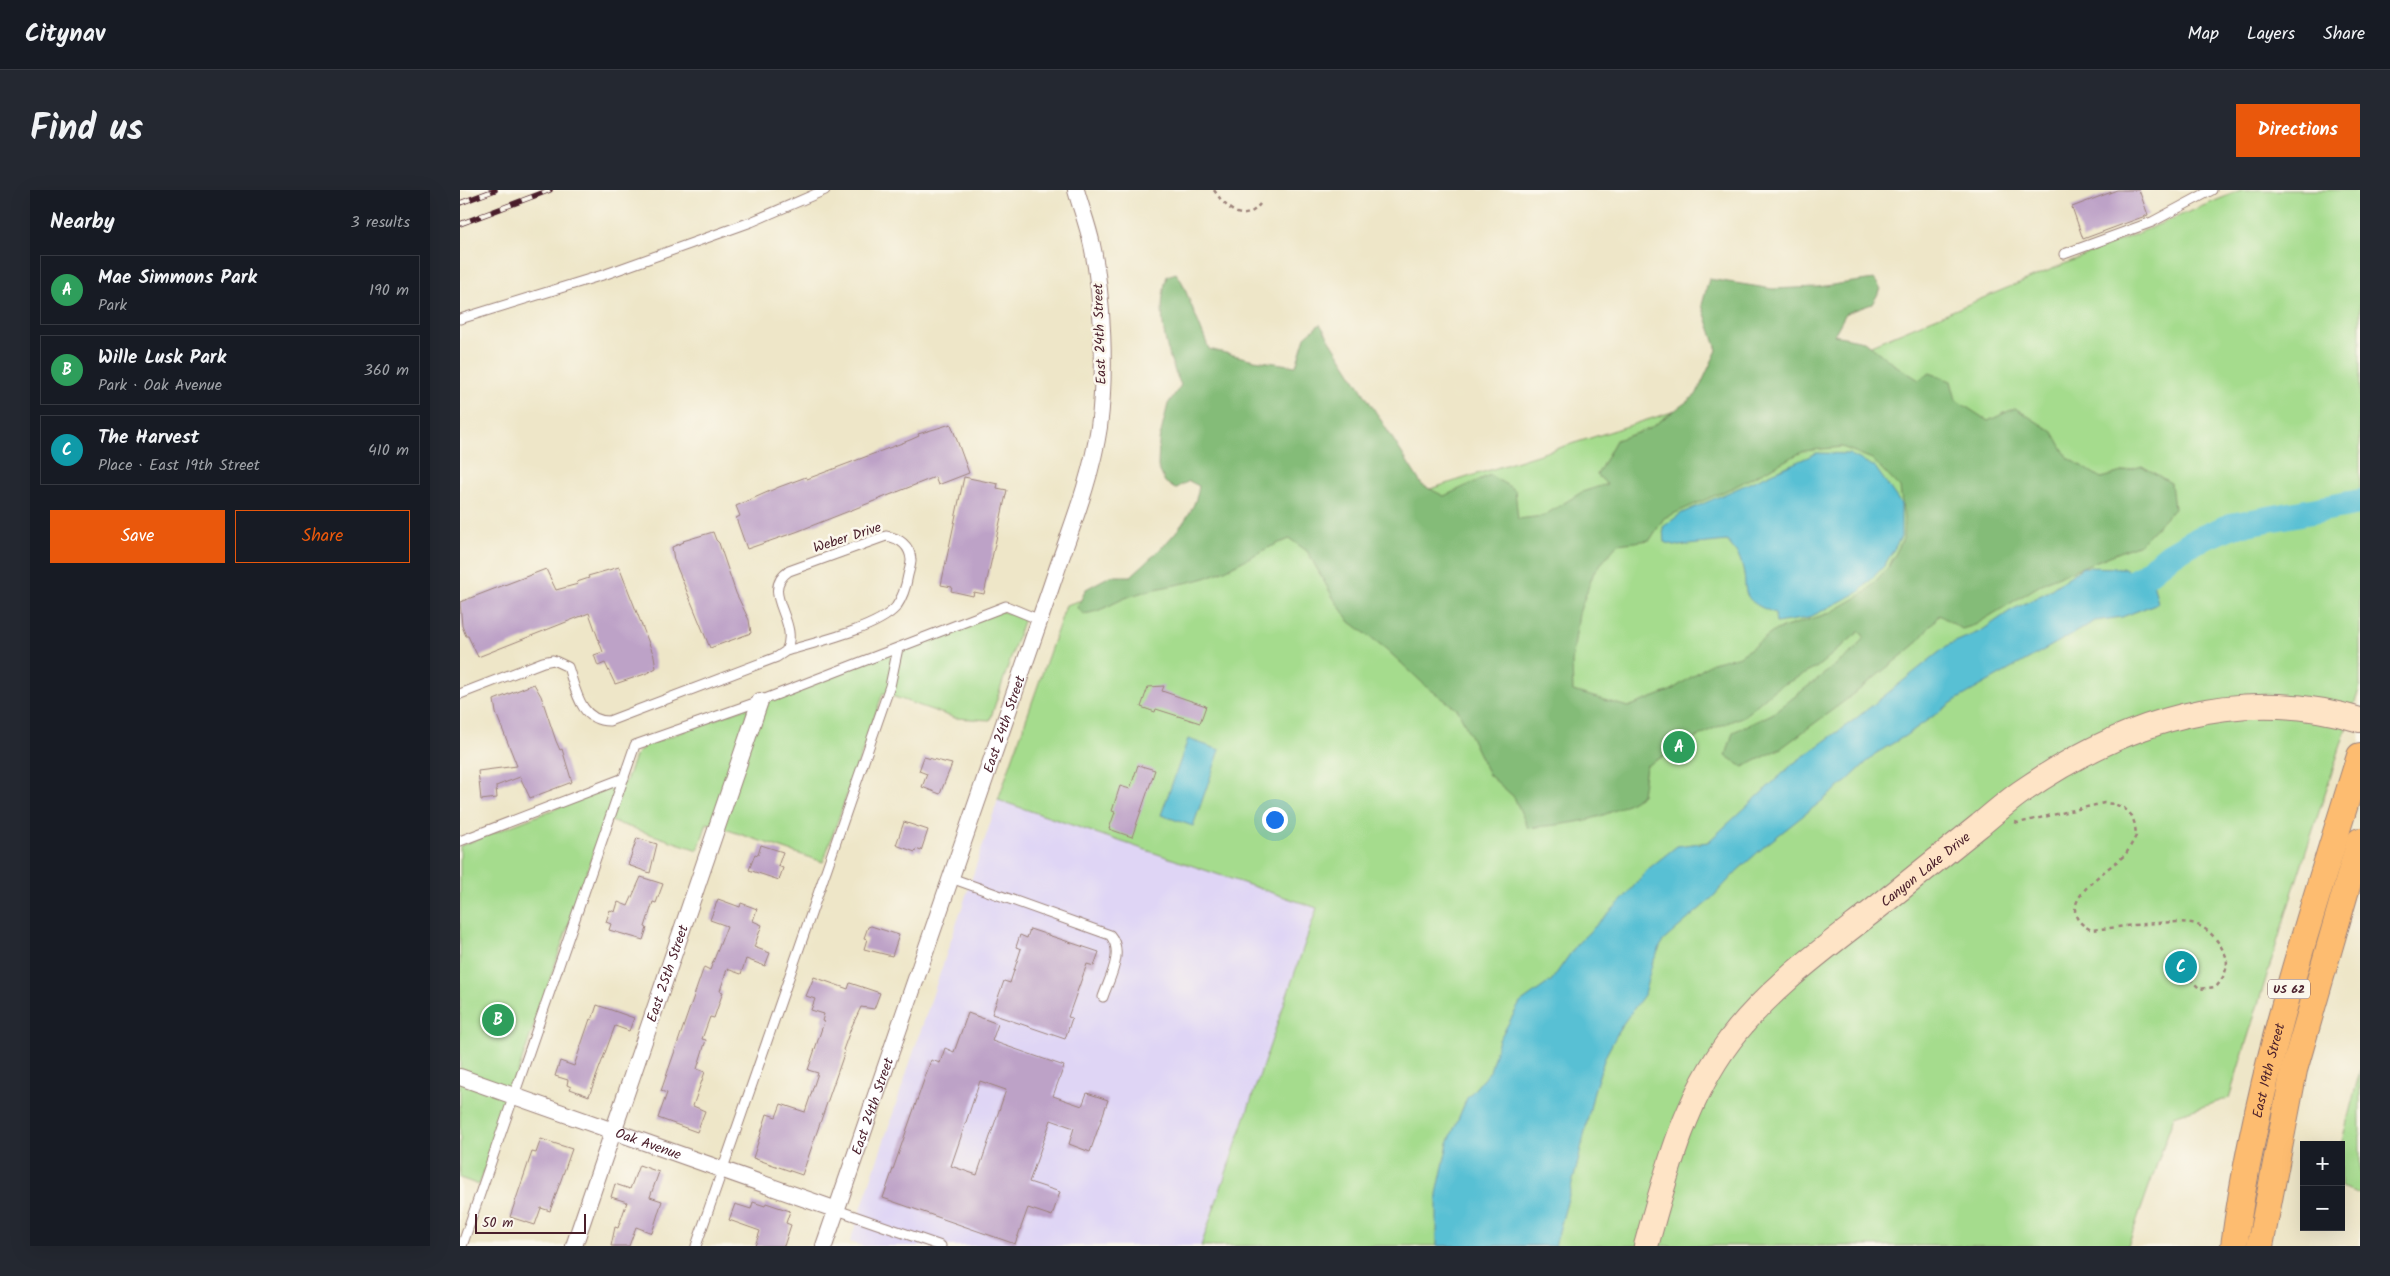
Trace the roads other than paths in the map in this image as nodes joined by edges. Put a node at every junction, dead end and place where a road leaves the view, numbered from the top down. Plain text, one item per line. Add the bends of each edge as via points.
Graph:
1 (825, 190) edge
2 (1076, 190) edge
3 (2212, 190) edge
4 (2064, 254) dead end
5 (460, 319) edge
6 (1040, 620) junction
7 (898, 648) junction
8 (786, 651) junction
9 (460, 694) edge
10 (760, 701) junction
11 (2360, 720) edge
12 (2360, 756) edge
13 (624, 778) junction
14 (460, 841) edge
15 (2360, 841) edge
16 (951, 878) junction
17 (1103, 997) dead end
18 (460, 1078) edge
19 (514, 1096) junction
20 (614, 1131) junction
21 (722, 1169) junction
22 (837, 1210) junction
23 (462, 1246) edge
24 (574, 1246) edge
25 (696, 1246) edge
26 (824, 1246) edge
27 (941, 1246) edge
28 (1646, 1246) edge
29 (2234, 1246) edge
30 (2260, 1246) edge

1 - 5 lane via 751,222 606,274
2 - 6 street, East 24th Street via 1092,244 1098,282 1102,358 1099,427 1081,499
3 - 4 lane via 2152,222
6 - 7 lane via 1006,606
6 - 16 street, East 24th Street
7 - 10 lane
7 - 21 lane via 890,686
8 - 8 lane, Weber Drive via 886,617 905,591 911,560 907,547 897,537 886,536 781,576 778,594 791,634
8 - 9 lane, Weber Drive via 609,721 591,718 585,712 568,668 553,660
10 - 13 lane via 635,744
10 - 20 street, East 25th Street
11 - 28 street, Canyon Lake Drive via 2306,707 2275,704 2201,710 2118,739 2021,792 1783,982 1730,1041 1687,1115 1669,1162
12 - 29 main road, East 19th Street / US 62 via 2300,948 2270,1059
13 - 14 lane
13 - 19 lane
15 - 30 main road, East 19th Street / US 62 via 2294,1070
16 - 17 lane via 1110,935 1118,952
16 - 22 street, East 24th Street
18 - 19 street, Oak Avenue
19 - 20 street, Oak Avenue
19 - 23 lane
20 - 21 street, Oak Avenue
20 - 24 street, East 25th Street
21 - 22 street, Oak Avenue
21 - 25 lane
22 - 26 street, East 24th Street
22 - 27 lane

